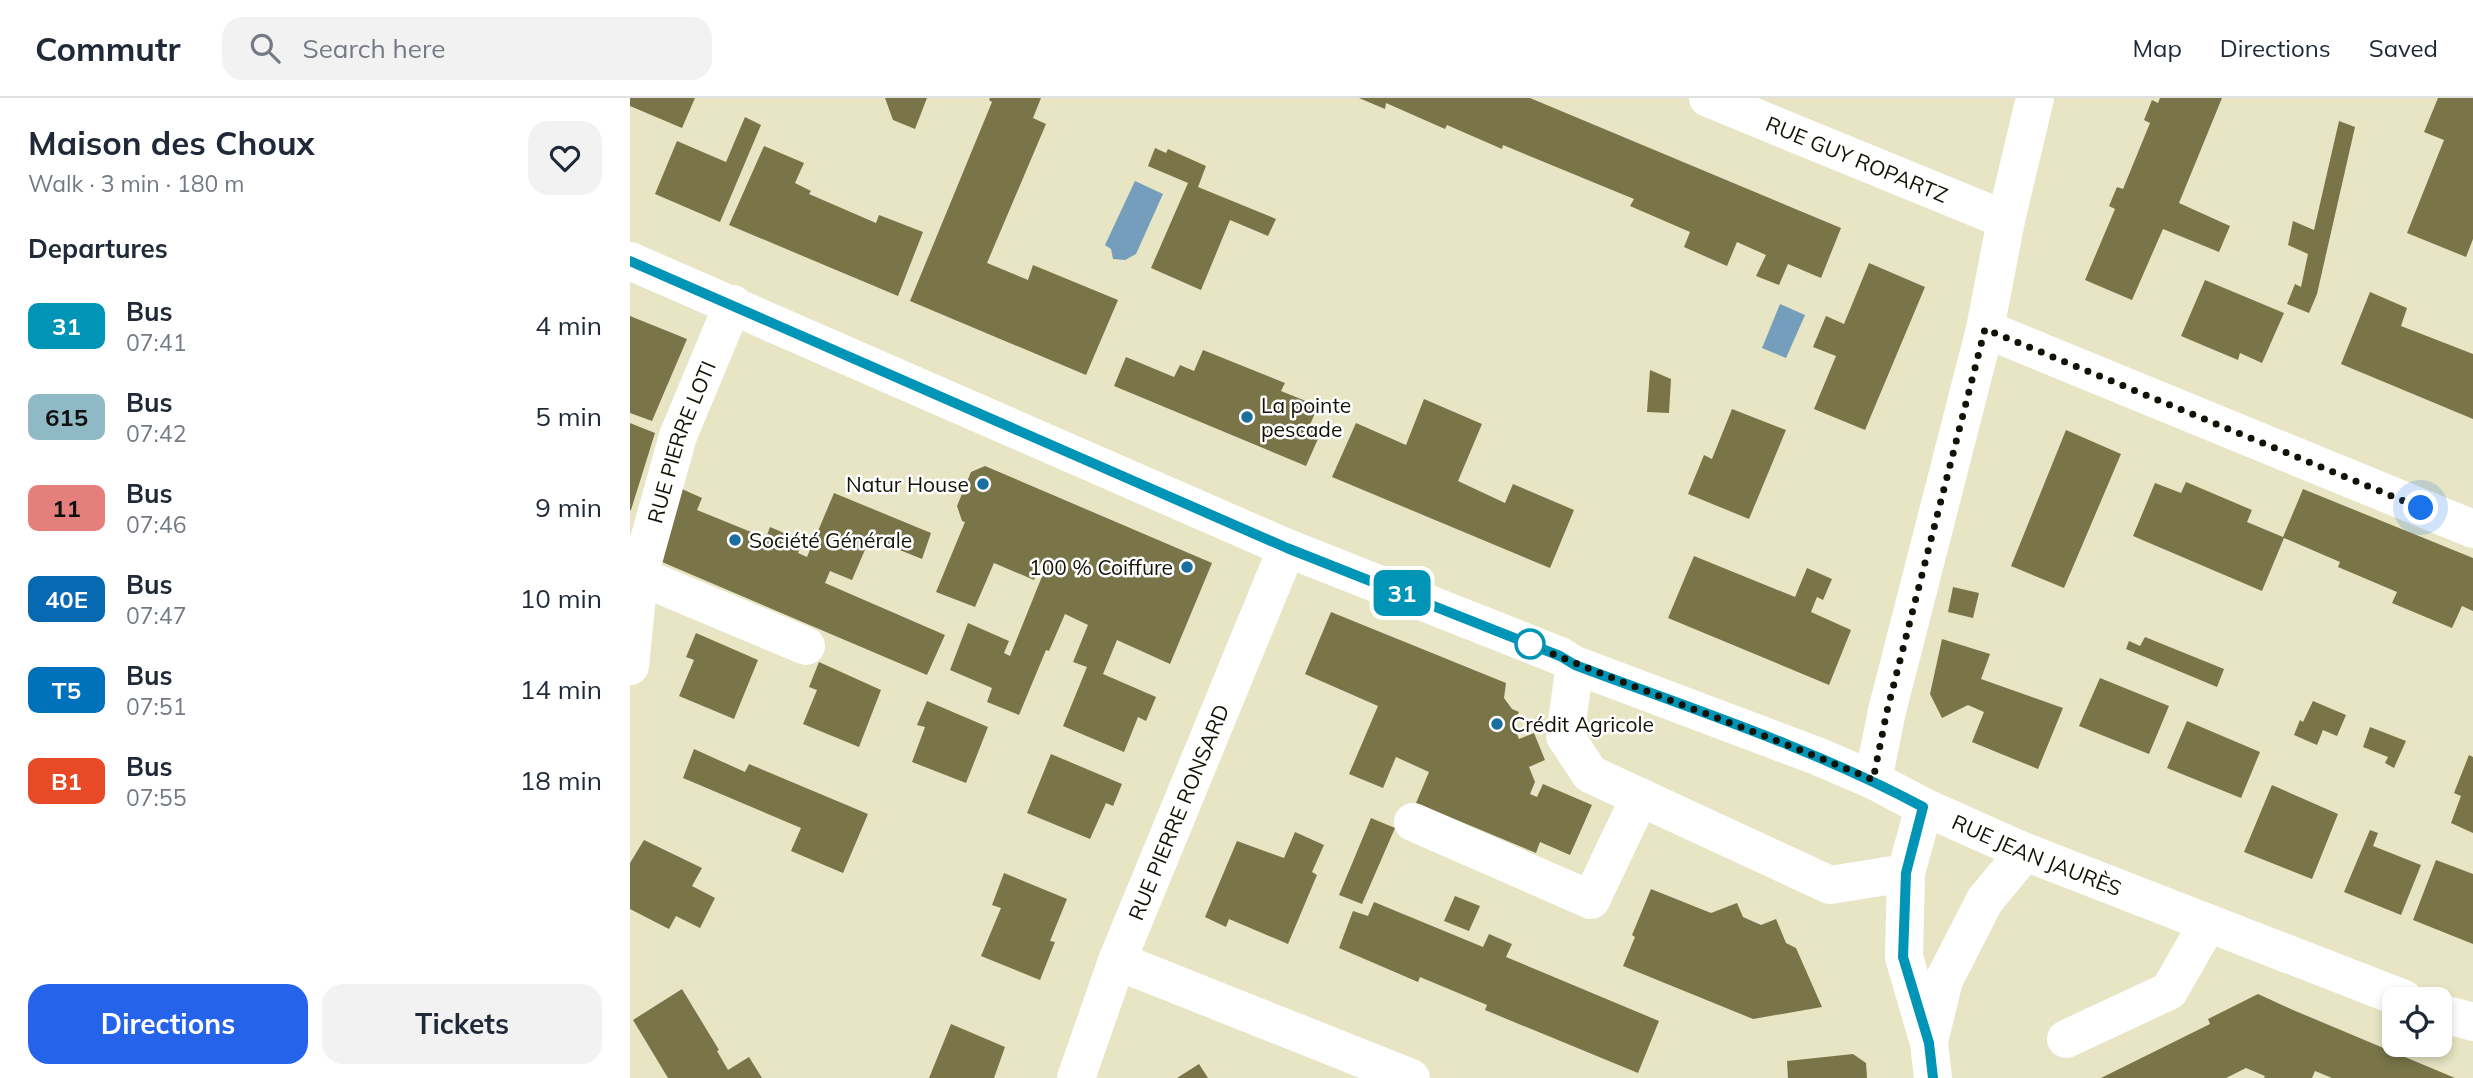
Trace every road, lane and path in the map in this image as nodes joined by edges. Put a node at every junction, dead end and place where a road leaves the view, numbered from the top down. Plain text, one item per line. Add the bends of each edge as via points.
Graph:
1 (1708, 98) edge
2 (2035, 98) edge
3 (2006, 220) junction
4 (630, 261) edge
5 (733, 304) junction
6 (1985, 329) junction
7 (2473, 529) edge
8 (1287, 548) junction
9 (639, 576) junction
10 (807, 646) dead end
11 (1575, 665) junction
12 (630, 666) edge
13 (1873, 780) junction
14 (1640, 797) junction
15 (1923, 807) junction
16 (1413, 822) dead end
17 (2025, 852) junction
18 (1906, 873) junction
19 (2208, 923) junction
20 (1117, 961) junction
21 (2382, 990) edge
22 (2452, 1016) edge
23 (2473, 1021) edge
24 (2066, 1040) dead end
25 (1931, 1060) edge
26 (1076, 1078) edge
27 (1411, 1078) edge

1 - 3 street, RUE GUY ROPARTZ
2 - 3 street
3 - 6 street
4 - 5 street, RUE JEAN JAURÈS
5 - 8 street, RUE JEAN JAURÈS
5 - 9 street, RUE PIERRE LOTI via 678,436
6 - 7 street
6 - 13 street
8 - 11 street, RUE JEAN JAURÈS
8 - 20 street, RUE PIERRE RONSARD
9 - 10 street
9 - 12 street, RUE PIERRE LOTI
11 - 13 street, RUE JEAN JAURÈS
11 - 14 street via 1565,736 1590,774
13 - 15 street, RUE JEAN JAURÈS
14 - 16 street via 1591,900
14 - 18 street via 1830,885
15 - 17 street, RUE JEAN JAURÈS
15 - 18 street
17 - 19 street, RUE JEAN JAURÈS
17 - 25 street via 1985,900 1944,980
18 - 25 street via 1903,957
19 - 21 street, RUE JEAN JAURÈS
19 - 24 street via 2169,991
20 - 26 street, RUE PIERRE RONSARD
20 - 27 street
22 - 23 street

